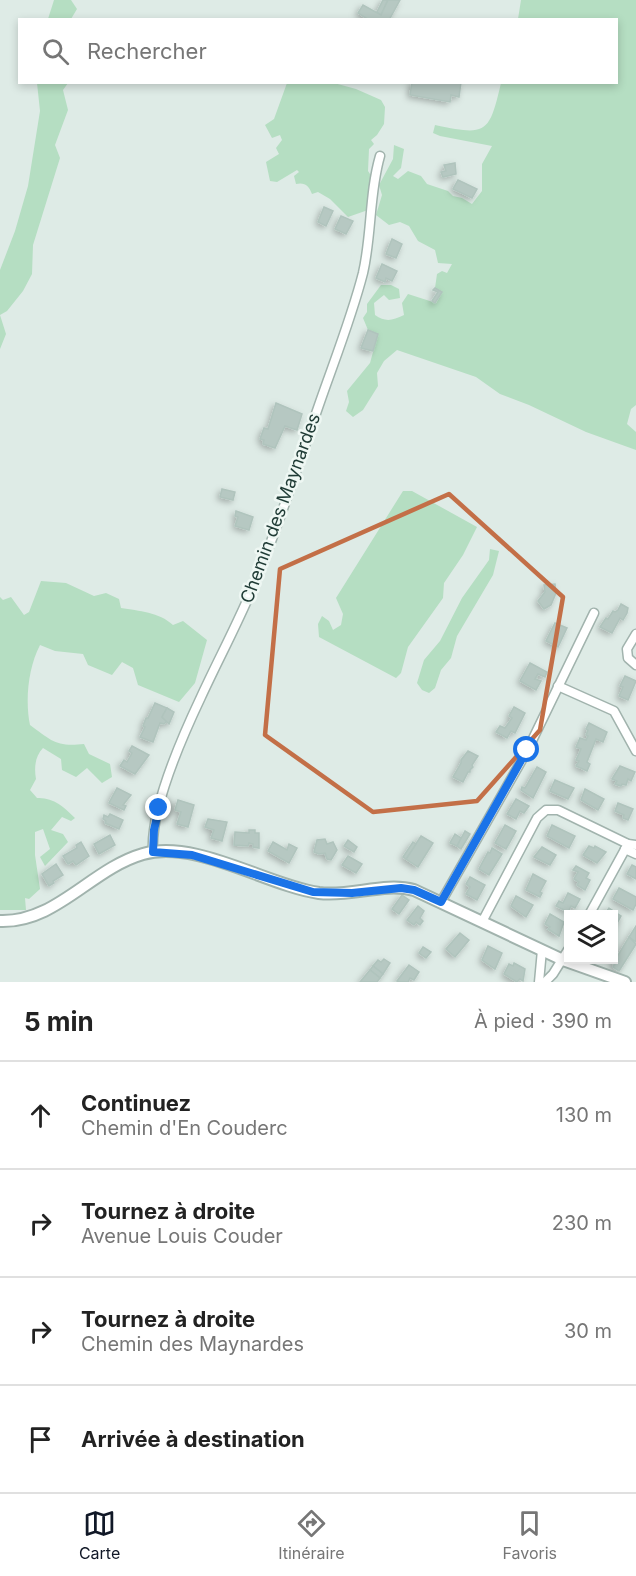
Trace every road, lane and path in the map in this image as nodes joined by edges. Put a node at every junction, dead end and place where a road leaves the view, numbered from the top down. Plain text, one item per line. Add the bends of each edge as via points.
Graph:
1 (380, 156) dead end
2 (594, 613) dead end
3 (636, 634) edge
4 (636, 664) edge
5 (558, 686) junction
6 (636, 751) edge
7 (630, 846) edge
8 (153, 852) junction
9 (636, 854) edge
10 (441, 902) junction
11 (592, 910) edge
12 (0, 921) edge
13 (482, 922) junction
14 (542, 950) junction
15 (564, 955) edge
16 (564, 958) edge
17 (586, 964) edge
18 (539, 982) edge
19 (545, 982) edge
20 (625, 982) edge

1 - 8 street, Chemin des Maynardes via 363,272 346,326 256,581 177,752 159,808
2 - 5 street
3 - 4 street via 627,649 628,658
5 - 6 street via 614,711
5 - 10 street via 523,758
7 - 9 street
7 - 11 street
7 - 13 street via 558,810 546,810 537,818
8 - 10 street via 192,855 313,892 401,888
8 - 12 street via 131,858 35,916
10 - 13 street
13 - 14 street
14 - 15 street
14 - 18 street
16 - 19 street
17 - 20 street

